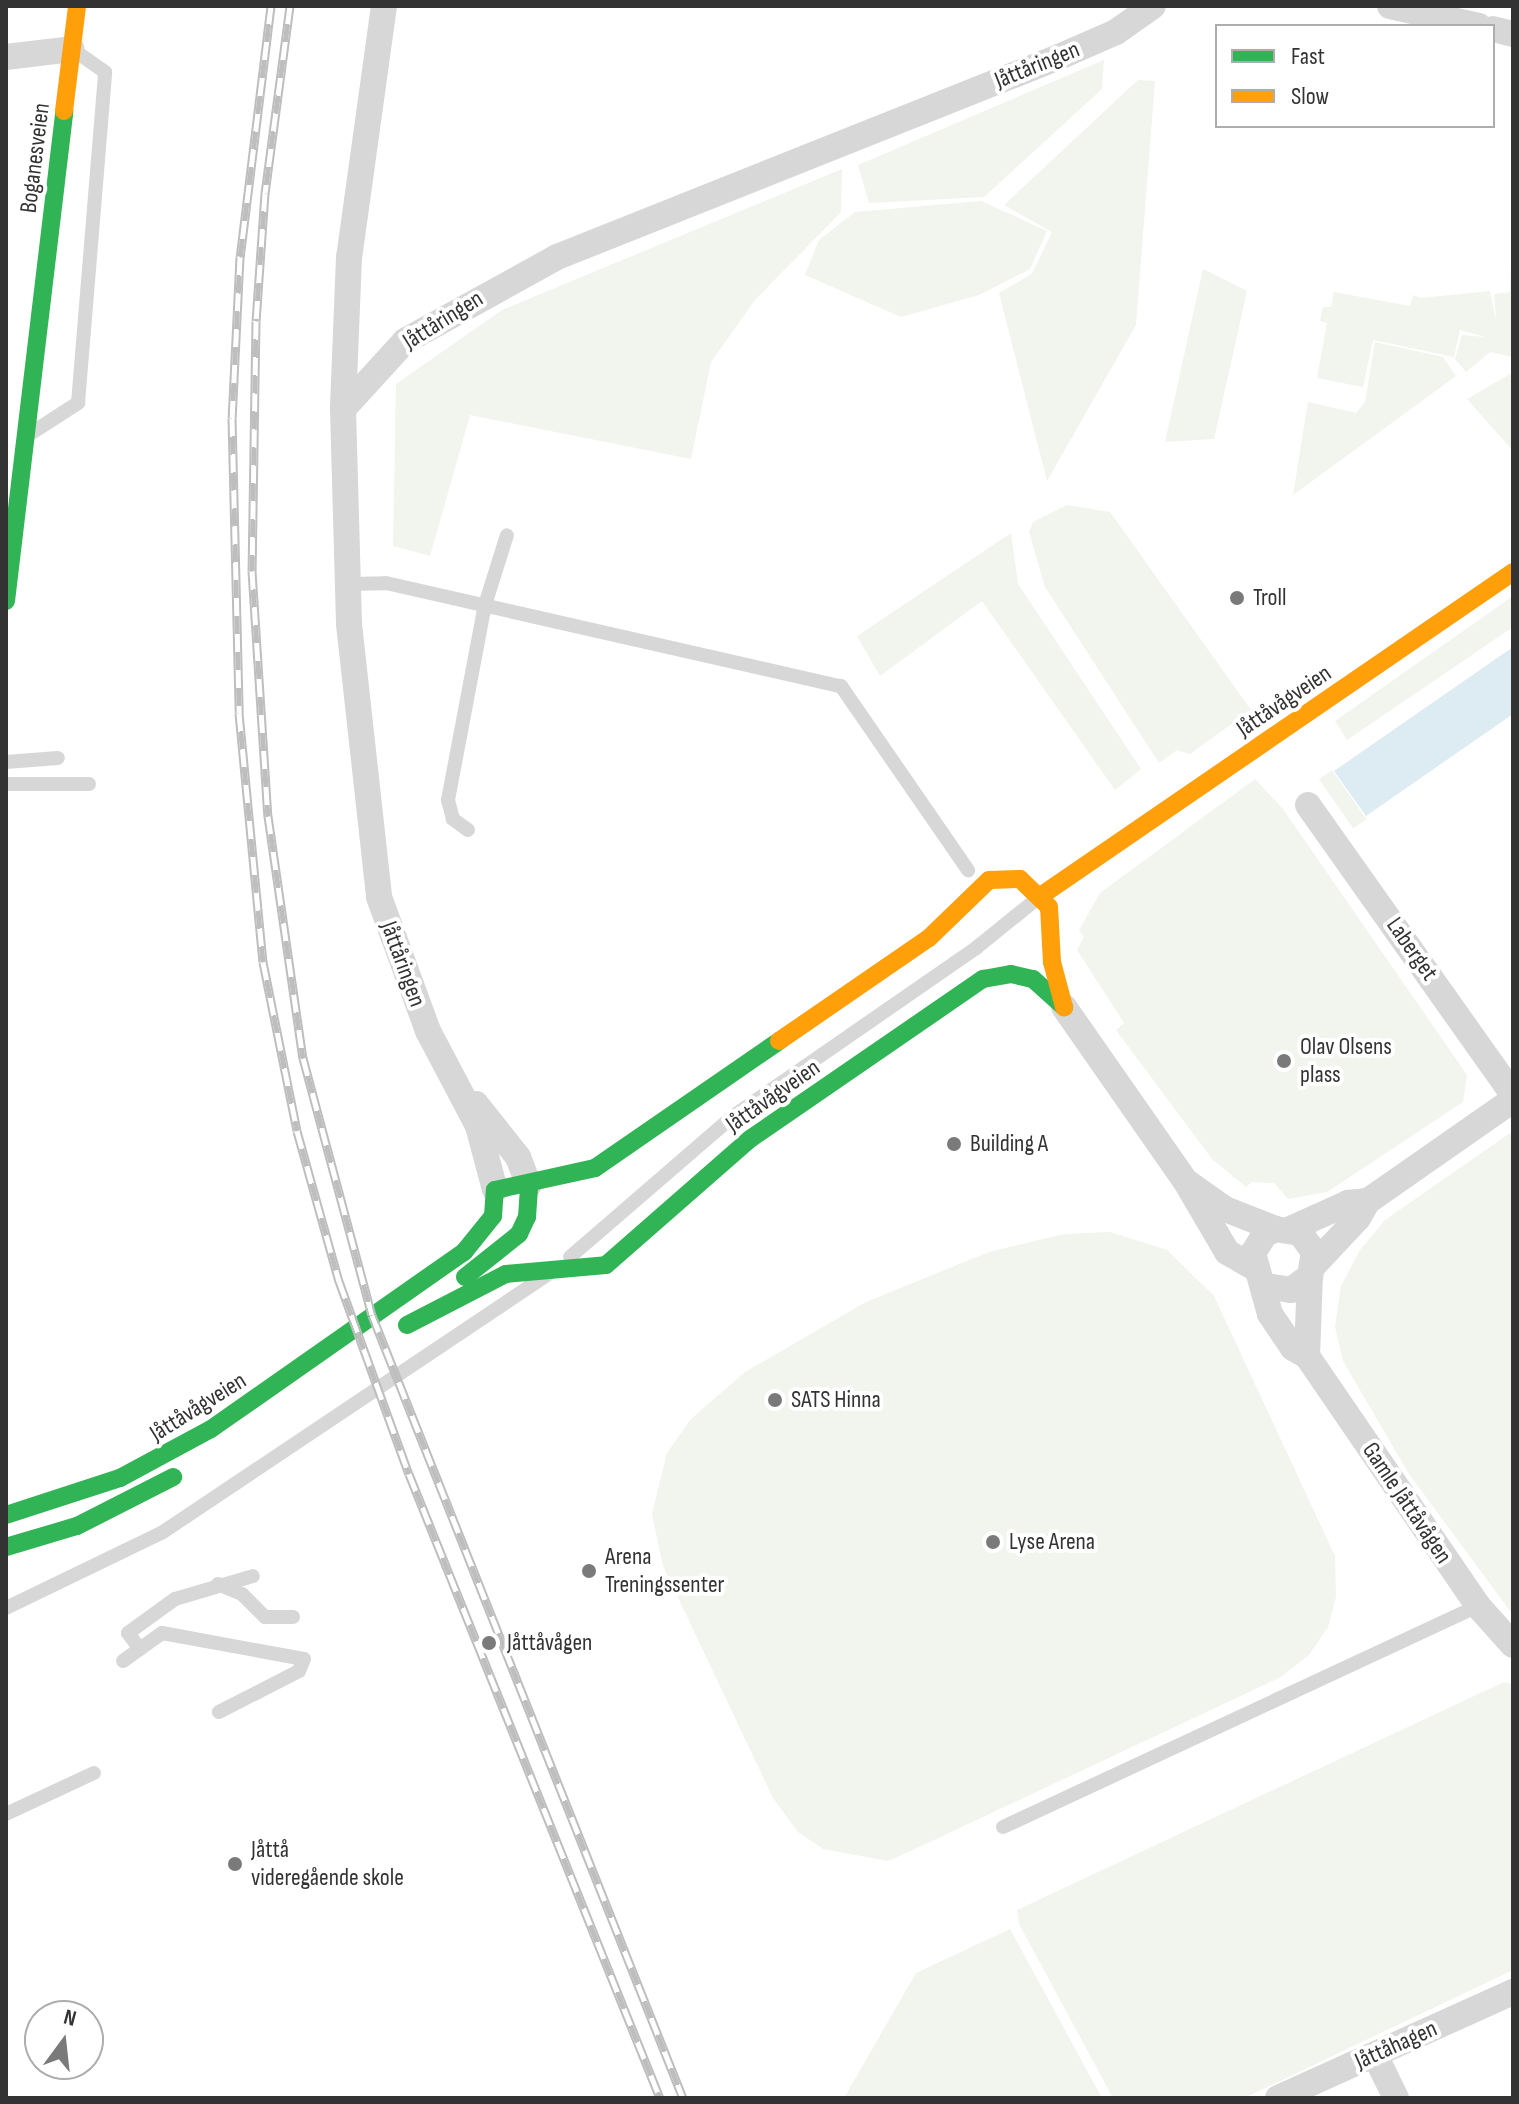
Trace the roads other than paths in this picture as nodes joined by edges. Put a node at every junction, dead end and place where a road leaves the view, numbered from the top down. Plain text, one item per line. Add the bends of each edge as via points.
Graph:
1 (77, 6) edge
2 (384, 6) edge
3 (1153, 6) edge
4 (1390, 6) edge
5 (1467, 21) edge
6 (72, 49) junction
7 (6, 57) edge
8 (343, 409) junction
9 (26, 436) junction
10 (507, 535) dead end
11 (1513, 572) edge
12 (347, 584) junction
13 (6, 601) edge
14 (485, 605) junction
15 (58, 758) dead end
16 (6, 762) edge
17 (6, 784) edge
18 (89, 784) dead end
19 (1308, 805) dead end
20 (468, 830) dead end
21 (968, 870) dead end
22 (1042, 895) junction
23 (1064, 1007) junction
24 (458, 1083) junction
25 (1513, 1098) edge
26 (1186, 1182) junction
27 (529, 1185) junction
28 (495, 1190) junction
29 (1368, 1201) junction
30 (1283, 1229) junction
31 (553, 1270) junction
32 (1312, 1270) junction
33 (1260, 1276) junction
34 (1307, 1356) junction
35 (188, 1468) dead end
36 (6, 1515) edge
37 (6, 1547) edge
38 (218, 1584) junction
39 (249, 1603) junction
40 (1478, 1606) junction
41 (6, 1608) edge
42 (293, 1617) dead end
43 (1513, 1645) edge
44 (140, 1649) junction
45 (123, 1661) dead end
46 (219, 1712) dead end
47 (94, 1773) dead end
48 (6, 1814) edge
49 (1003, 1827) dead end
50 (1513, 1992) edge
51 (1375, 2055) junction
52 (1278, 2098) edge
53 (1396, 2098) edge

1 - 6 street, Boganesveien
2 - 8 street via 349,257
3 - 8 street, Jåttåringen via 1116,32 1059,57 557,257 405,341
4 - 5 street
6 - 7 street
6 - 9 street, Boganesveien
6 - 9 lane via 105,72 78,403
8 - 12 street, Jåttåringen
9 - 13 street, Boganesveien
10 - 14 lane
11 - 22 street, Jåttåvågveien
12 - 14 lane via 386,583
12 - 24 street, Jåttåringen via 379,897 400,966
14 - 20 lane via 448,800 453,819
14 - 21 lane via 841,686
15 - 16 lane
17 - 18 lane
19 - 25 street, Laberget
22 - 23 street via 1053,924 1052,962
22 - 27 street, Jåttåvågveien via 1020,879 989,880 929,938 595,1168
22 - 31 lane via 976,948 732,1117
23 - 26 street
23 - 31 street, Jåttåvågveien via 1033,979 1011,974 983,979 750,1139 680,1195 625,1253 606,1265
24 - 27 street, Jåttåringen via 501,1133
24 - 28 street, Jåttåringen via 492,1166
25 - 29 street, Laberget
26 - 30 street via 1225,1209
26 - 33 street via 1227,1252
27 - 28 street, Jåttåvågveien
27 - 31 street, Jåttåvågveien via 527,1217 519,1234 401,1329 506,1274 529,1268
28 - 36 street, Jåttåvågveien via 493,1216 464,1252 290,1378 149,1465 72,1497
29 - 30 street, Laberget via 1348,1203
29 - 32 street, Laberget
30 - 32 street via 1307,1240
30 - 33 street via 1257,1243
31 - 41 lane via 163,1532
32 - 33 street via 1291,1290
32 - 34 street
33 - 34 street, Gamle Jåttåvågen via 1270,1314 1293,1348
34 - 40 street, Gamle Jåttåvågen
35 - 37 street, Jåttåvågveien via 129,1503
38 - 39 lane via 234,1588
38 - 39 lane via 253,1576 246,1587
38 - 44 lane via 175,1599 128,1633
39 - 42 lane via 265,1617
40 - 43 street, Gamle Jåttåvågen
40 - 49 lane
44 - 45 lane
44 - 46 lane via 162,1633 304,1659 299,1671
47 - 48 lane
50 - 51 street, Jåttåhagen
51 - 52 street, Jåttåhagen
51 - 53 street

